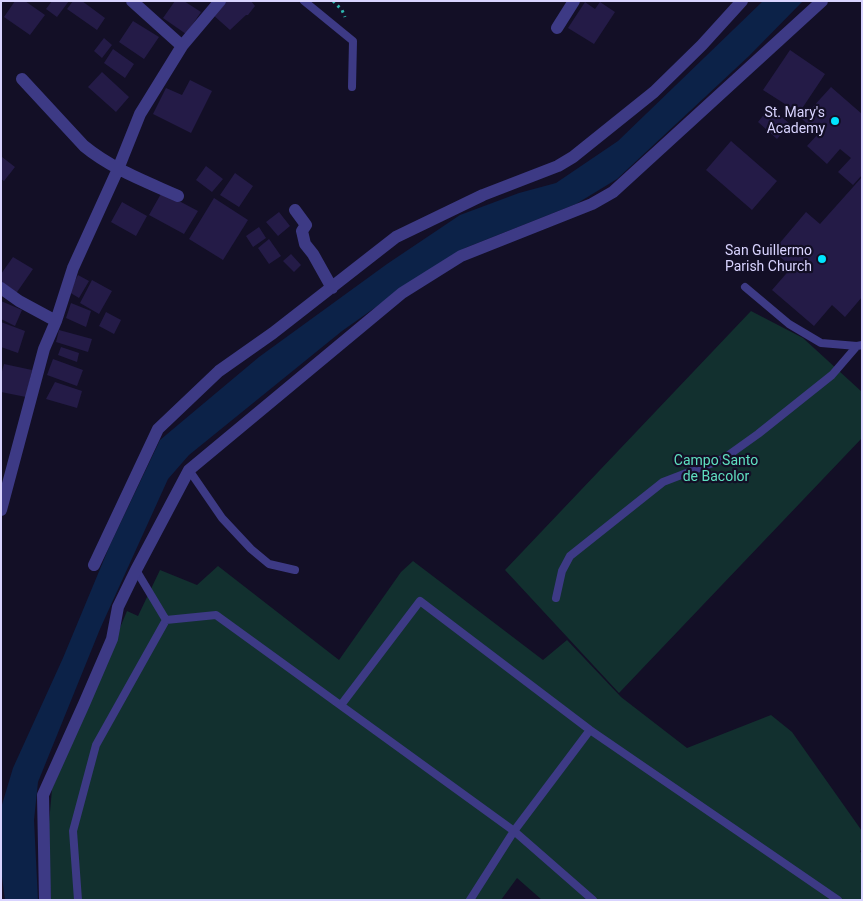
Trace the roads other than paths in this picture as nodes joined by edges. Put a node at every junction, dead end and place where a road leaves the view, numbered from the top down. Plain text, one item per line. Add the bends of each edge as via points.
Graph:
1 (132, 1) edge
2 (220, 1) edge
3 (304, 1) edge
4 (574, 1) edge
5 (742, 1) edge
6 (822, 1) edge
7 (557, 28) dead end
8 (182, 46) junction
9 (22, 80) dead end
10 (352, 87) dead end
11 (118, 169) junction
12 (178, 196) dead end
13 (295, 210) dead end
14 (745, 286) dead end
15 (1, 288) edge
16 (332, 288) junction
17 (56, 321) junction
18 (859, 345) edge
19 (189, 470) junction
20 (1, 510) edge
21 (94, 566) dead end
22 (136, 570) junction
23 (295, 570) dead end
24 (556, 598) dead end
25 (166, 620) junction
26 (341, 705) junction
27 (590, 730) junction
28 (514, 832) junction
29 (45, 900) edge
30 (78, 900) edge
31 (470, 900) edge
32 (594, 900) edge
33 (838, 900) edge

1 - 8 street
2 - 8 street
3 - 10 lane via 353,41
4 - 7 street
5 - 16 street via 654,92 573,157 396,236
6 - 19 street via 613,192 592,204 461,256 402,294
8 - 11 street via 140,114
9 - 11 street via 84,146
11 - 12 street
11 - 17 street via 74,268
13 - 16 street via 306,225 302,231 305,244
14 - 18 lane via 789,324 821,343
15 - 17 street
16 - 21 street via 220,371 158,430
17 - 20 street via 44,349
18 - 24 lane via 832,376 758,434 723,459 663,482 570,556 562,571
19 - 22 street
19 - 23 lane via 222,518 252,549 269,564
22 - 25 lane
22 - 29 street via 118,607 106,654 43,795
25 - 26 lane via 216,615
25 - 30 lane via 96,745 73,831
26 - 27 lane via 420,601
26 - 28 lane
27 - 28 lane
27 - 33 lane
28 - 31 lane
28 - 32 lane

